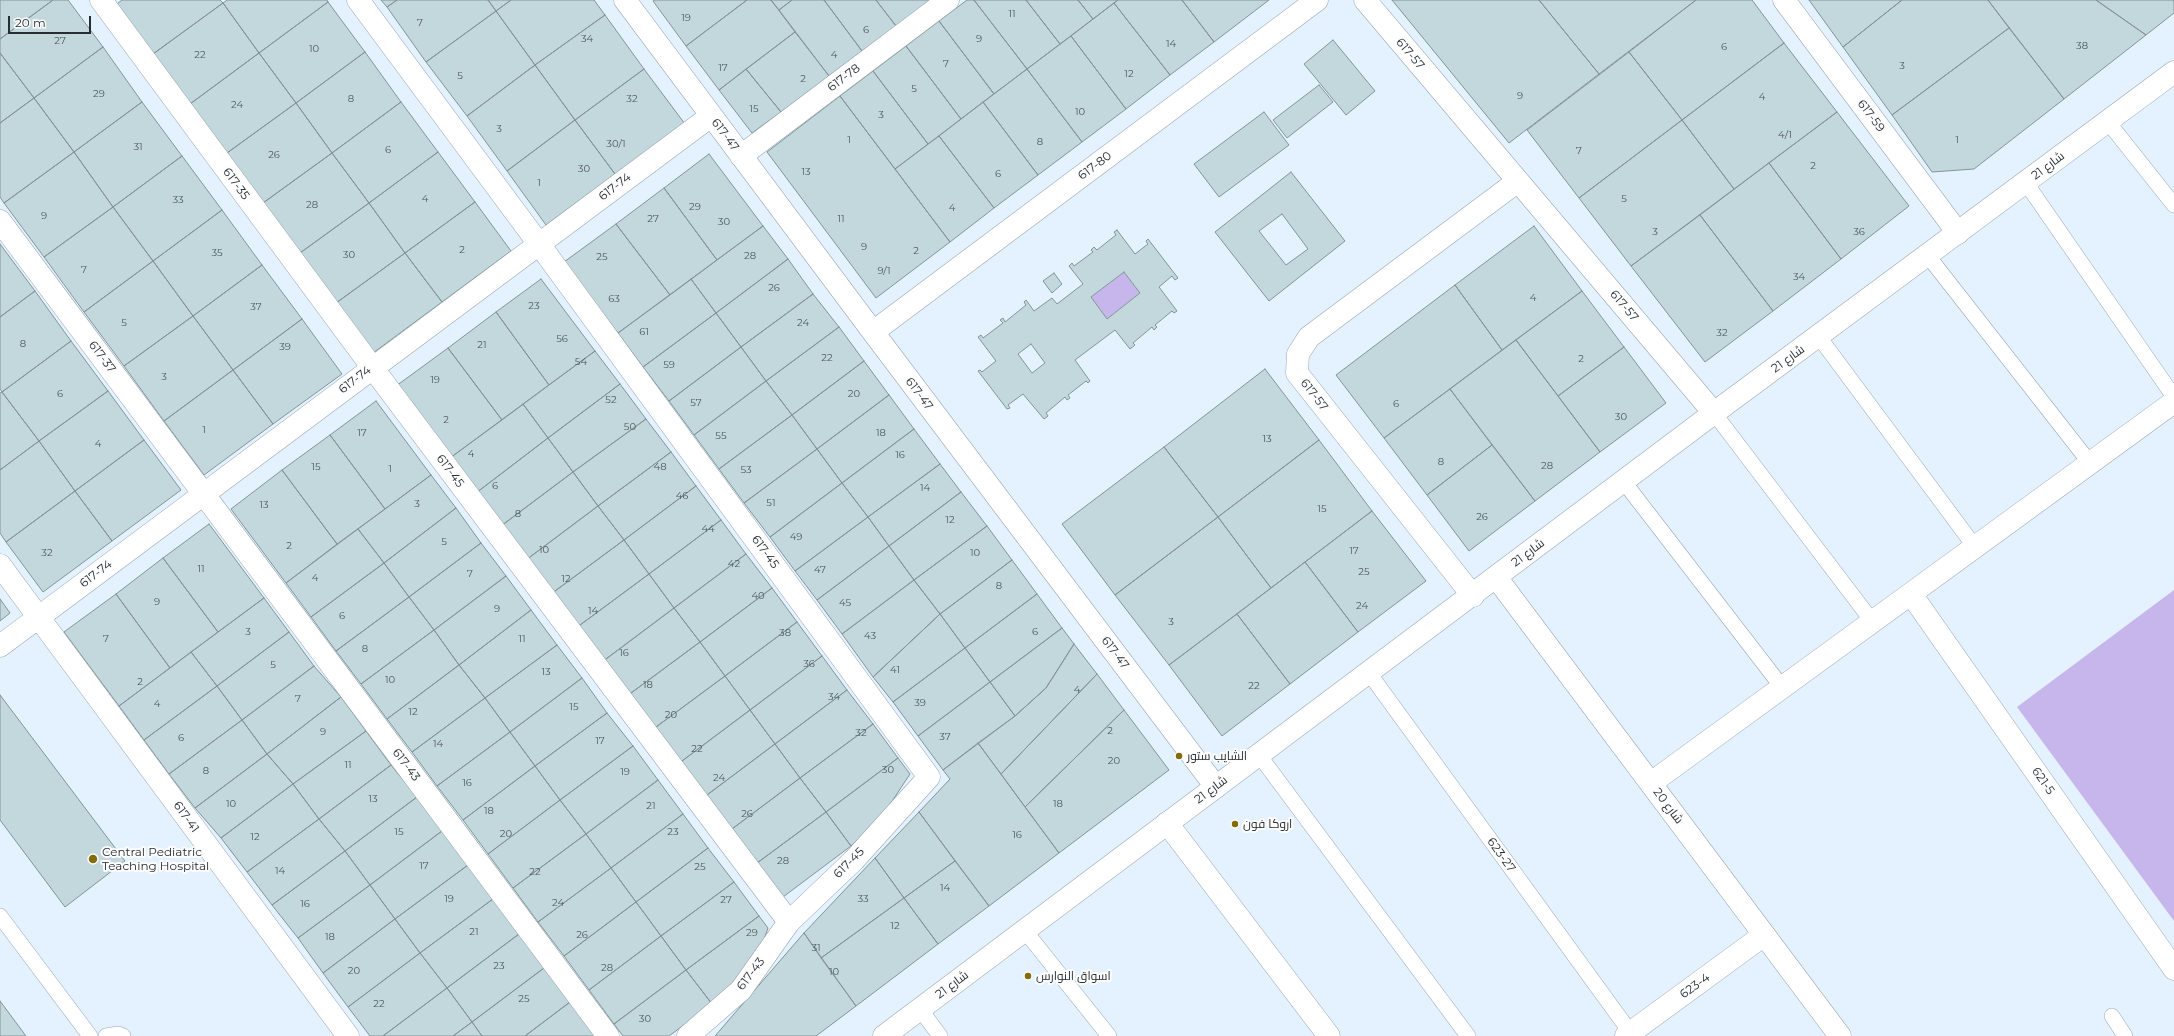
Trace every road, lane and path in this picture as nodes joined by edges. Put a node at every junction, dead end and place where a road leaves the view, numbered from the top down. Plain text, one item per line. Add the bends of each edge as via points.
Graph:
1 (100, 0) edge
2 (358, 0) edge
3 (948, 0) edge
4 (1316, 0) edge
5 (1365, 0) edge
6 (1784, 0) edge
7 (627, 1) edge
8 (2174, 72) edge
9 (711, 116) junction
10 (2108, 122) junction
11 (741, 156) junction
12 (1518, 180) junction
13 (2026, 183) junction
14 (2174, 205) edge
15 (0, 221) edge
16 (1958, 233) junction
17 (539, 244) junction
18 (1928, 256) junction
19 (872, 332) junction
20 (1819, 337) junction
21 (372, 367) junction
22 (2174, 397) edge
23 (2174, 402) edge
24 (1714, 413) junction
25 (2090, 463) junction
26 (1624, 482) junction
27 (203, 493) junction
28 (1975, 547) junction
29 (0, 565) edge
30 (1496, 577) junction
31 (1911, 594) junction
32 (1473, 596) junction
33 (39, 617) junction
34 (1872, 621) junction
35 (0, 646) edge
36 (1369, 674) junction
37 (1782, 687) junction
38 (1259, 755) junction
39 (1651, 783) junction
40 (1216, 787) junction
41 (1167, 823) junction
42 (0, 916) edge
43 (789, 922) junction
44 (1025, 931) junction
45 (1764, 935) junction
46 (2174, 969) edge
47 (920, 1009) junction
48 (2112, 1016) dead end
49 (1630, 1035) edge
50 (90, 1036) edge
51 (106, 1036) edge
52 (123, 1036) edge
53 (348, 1036) edge
54 (608, 1036) edge
55 (688, 1036) edge
56 (884, 1036) edge
57 (940, 1036) edge
58 (1109, 1036) edge
59 (1329, 1036) edge
60 (1468, 1036) edge
61 (1840, 1036) edge
62 (2125, 1036) edge

1 - 21 street, 617-35
2 - 17 street
3 - 11 street, 617-78
4 - 19 street, 617-80
5 - 12 street, 617-57
6 - 16 street, 617-59
7 - 9 street, 617-47
8 - 10 street, شارع 21
9 - 11 street, 617-47
9 - 17 street, 617-74
10 - 13 street, شارع 21
10 - 14 lane
11 - 19 street, 617-47
12 - 24 street, 617-57
12 - 32 street, 617-57 via 1309,337 1298,354 1297,373
13 - 16 street, شارع 21
13 - 22 lane
15 - 27 street, 617-37
16 - 18 street, شارع 21
17 - 21 street, 617-74
17 - 43 street, 617-45 via 929,777 854,860
18 - 20 street, شارع 21
18 - 25 lane
19 - 40 street, 617-47
20 - 24 street, شارع 21
20 - 28 lane
21 - 27 street, 617-74
21 - 43 street, 617-45
23 - 25 street
24 - 26 street, شارع 21
24 - 34 lane
25 - 28 street
26 - 30 street, شارع 21
26 - 37 lane
27 - 33 street, 617-74
27 - 54 street, 617-43
28 - 31 street
29 - 33 street
30 - 32 street, شارع 21
30 - 39 street, شارع 20
31 - 34 street
31 - 46 street, 621-5
32 - 36 street, شارع 21
33 - 35 street, 617-74
33 - 53 street, 617-41
34 - 37 street
36 - 38 street, شارع 21
36 - 49 lane, 623-27
37 - 39 street
38 - 40 street, شارع 21
38 - 60 lane
39 - 45 street, شارع 20
40 - 41 street, شارع 21
41 - 44 street, شارع 21
41 - 59 street
42 - 50 lane
43 - 55 street, 617-43 via 741,990
44 - 47 street, شارع 21
44 - 58 lane
45 - 49 street, 623-4
45 - 61 street, شارع 20
47 - 56 street, شارع 21
47 - 57 lane
48 - 62 lane
51 - 52 lane

